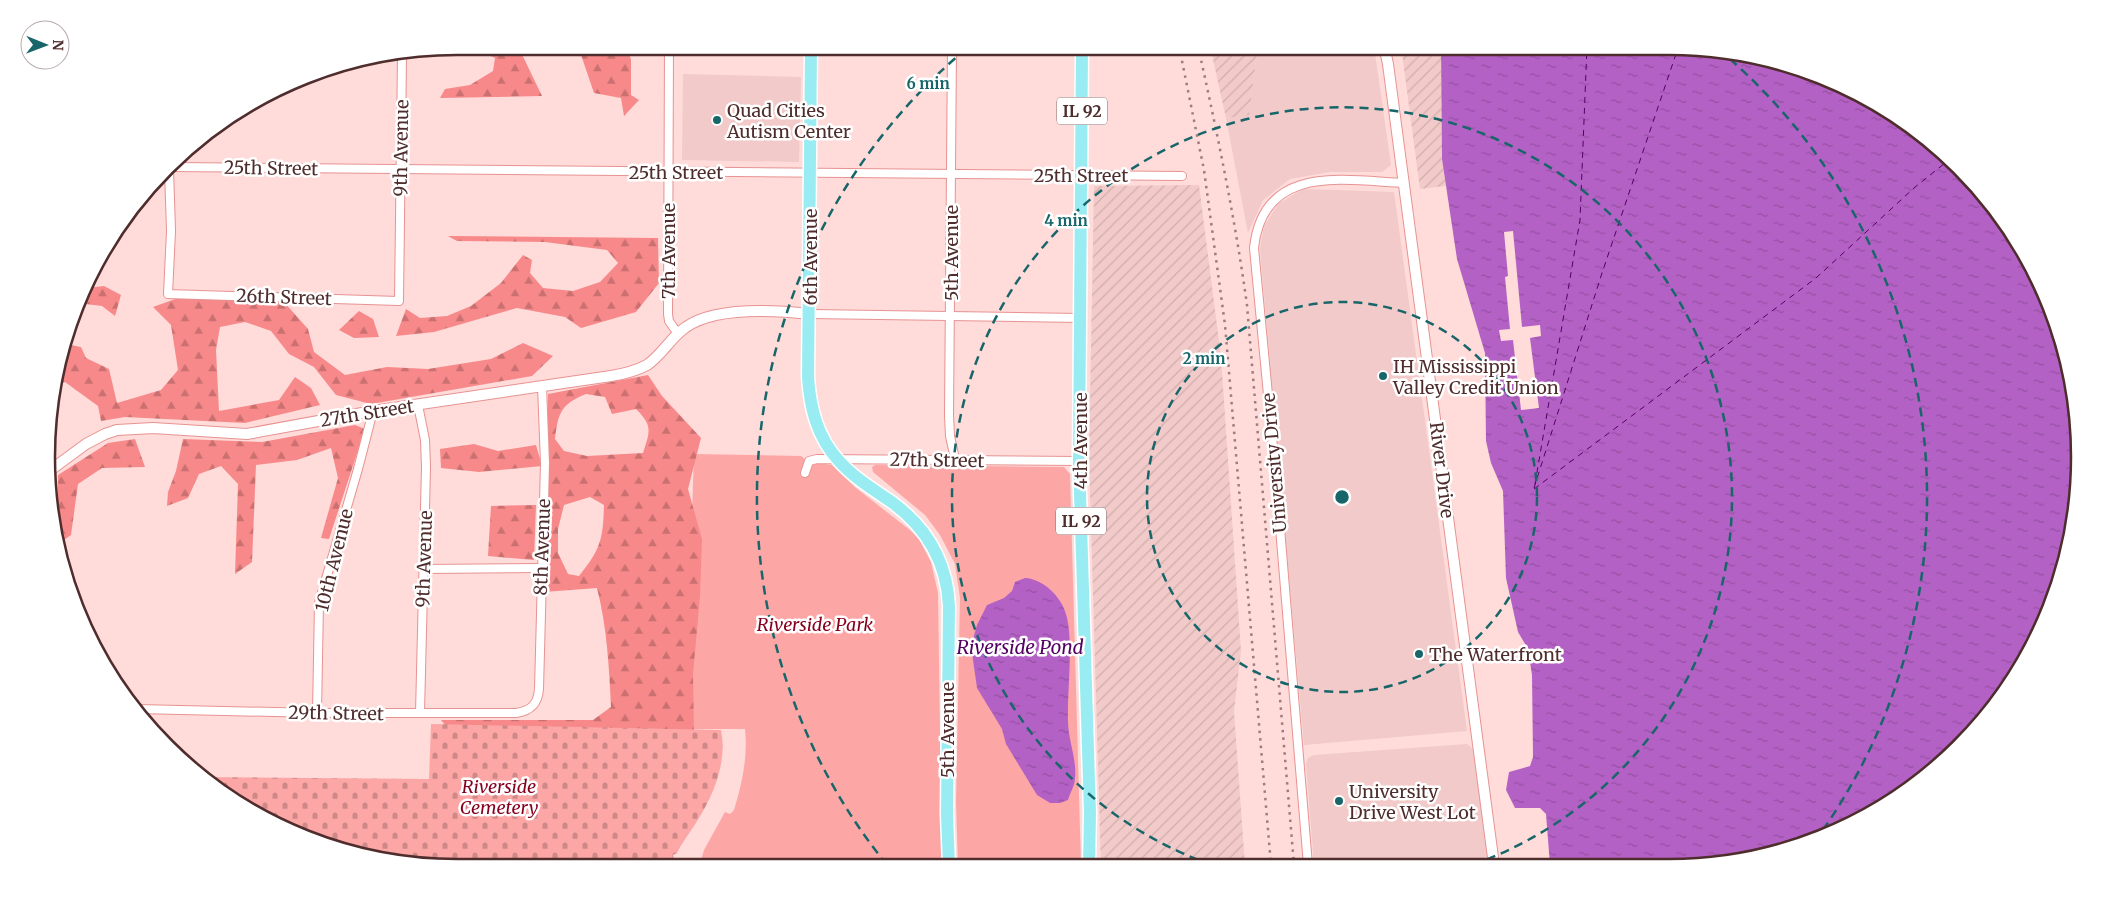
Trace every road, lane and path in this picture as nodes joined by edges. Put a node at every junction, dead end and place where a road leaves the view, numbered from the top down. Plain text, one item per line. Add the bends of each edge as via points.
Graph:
1 (669, 55) edge
2 (811, 55) edge
3 (952, 55) edge
4 (1082, 55) edge
5 (1386, 55) edge
6 (402, 59) edge
7 (178, 168) edge
8 (400, 170) junction
9 (669, 172) junction
10 (810, 173) junction
11 (951, 174) junction
12 (170, 176) edge
13 (1081, 176) junction
14 (1182, 176) dead end
15 (1404, 183) junction
16 (399, 301) joint
17 (810, 314) junction
18 (950, 316) junction
19 (1080, 318) junction
20 (678, 334) junction
21 (542, 386) junction
22 (418, 404) junction
23 (373, 411) junction
24 (955, 459) junction
25 (838, 460) junction
26 (1079, 461) junction
27 (55, 467) edge
28 (805, 473) dead end
29 (423, 568) junction
30 (541, 568) junction
31 (534, 706) joint
32 (143, 708) edge
33 (317, 713) junction
34 (420, 713) junction
35 (949, 859) edge
36 (1089, 859) edge
37 (1307, 859) edge
38 (1493, 859) edge

1 - 9 street, 7th Avenue
2 - 10 main road, 6th Avenue
3 - 11 street, 5th Avenue
4 - 13 main road, 4th Avenue / IL 92
5 - 15 street, River Drive
6 - 8 street, 9th Avenue
7 - 8 street, 25th Street
8 - 9 street, 25th Street
8 - 16 street, 9th Avenue
9 - 10 street, 25th Street
9 - 20 street, 7th Avenue via 668,314
10 - 11 street, 25th Street
10 - 17 main road, 6th Avenue
11 - 13 street, 25th Street
11 - 18 street, 5th Avenue
12 - 16 street, 26th Street via 168,294
13 - 14 street, 25th Street
13 - 19 main road, 4th Avenue / IL 92
15 - 37 street, University Drive via 1328,180 1298,184 1274,199 1255,236
15 - 38 street, River Drive
17 - 18 street
17 - 20 street via 732,312 705,318
17 - 25 main road, 6th Avenue via 808,376 811,406 821,435
18 - 19 street
18 - 24 street, 5th Avenue via 950,436
19 - 26 main road, 4th Avenue / IL 92
20 - 21 street, 27th Street via 656,357 637,369
21 - 22 street, 27th Street
21 - 30 street, 8th Avenue via 545,463
22 - 23 street, 27th Street
22 - 29 street, 9th Avenue via 426,467
23 - 27 street, 27th Street via 247,434 153,428 117,430 86,444
23 - 33 street, 10th Avenue via 319,603
24 - 25 street, 27th Street
24 - 26 street, 27th Street
25 - 28 street, 27th Street via 809,461
25 - 35 main road, 5th Avenue via 917,524 935,548 945,575 948,606
26 - 36 main road, 4th Avenue / IL 92
29 - 30 street
29 - 34 street, 9th Avenue
30 - 31 street, 8th Avenue via 539,689
31 - 34 street, 29th Street via 516,713
32 - 33 street, 29th Street
33 - 34 street, 29th Street

